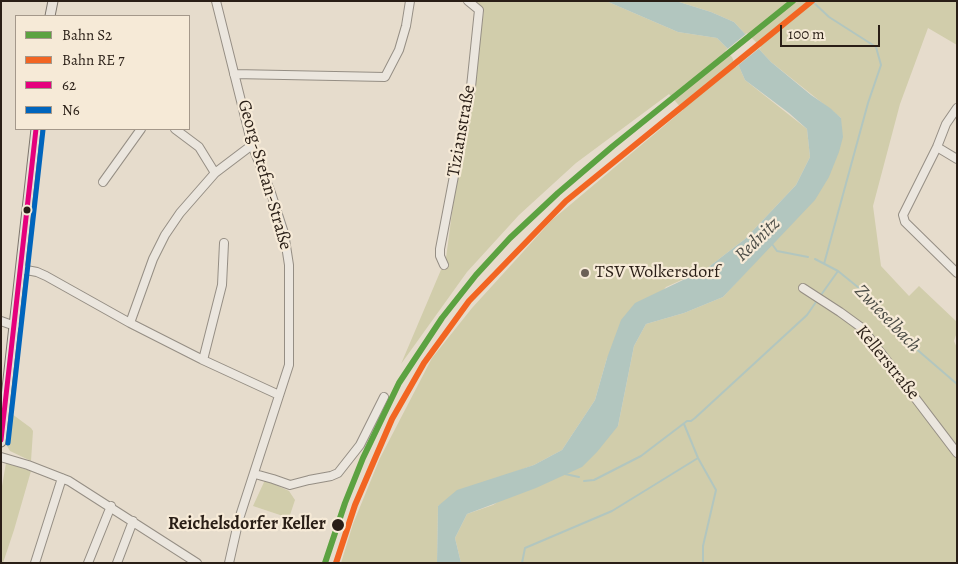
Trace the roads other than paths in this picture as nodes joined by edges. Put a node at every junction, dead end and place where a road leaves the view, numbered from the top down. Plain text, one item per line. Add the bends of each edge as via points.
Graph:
1 (53, 1) edge
2 (216, 1) edge
3 (410, 1) edge
4 (468, 1) edge
5 (50, 15) edge
6 (234, 74) junction
7 (957, 108) edge
8 (36, 130) edge
9 (140, 130) edge
10 (177, 130) edge
11 (252, 145) junction
12 (938, 146) junction
13 (957, 159) edge
14 (215, 173) junction
15 (102, 182) dead end
16 (224, 243) dead end
17 (444, 265) dead end
18 (21, 269) junction
19 (957, 273) edge
20 (803, 288) dead end
21 (1, 321) edge
22 (130, 323) junction
23 (14, 326) junction
24 (203, 360) junction
25 (279, 395) junction
26 (384, 397) dead end
27 (1, 442) edge
28 (957, 453) edge
29 (1, 457) edge
30 (255, 474) junction
31 (62, 478) junction
32 (111, 506) junction
33 (133, 521) junction
34 (35, 563) edge
35 (88, 563) edge
36 (117, 563) edge
37 (197, 563) edge
38 (229, 563) edge

1 - 5 main road
2 - 6 street, Georg-Stefan-Straße
3 - 6 street, Georg-Stefan-Straße via 399,50 385,77
4 - 17 street, Tizianstraße via 479,10 471,87 440,249
6 - 11 street, Georg-Stefan-Straße
7 - 12 street via 946,124
8 - 18 main road
9 - 15 street
10 - 14 street via 199,147
11 - 14 street
11 - 25 street, Georg-Stefan-Straße via 284,233 289,265 289,365
12 - 13 street
12 - 19 street via 903,215 905,222
14 - 22 street via 180,212 165,235
16 - 24 street via 222,285
18 - 22 street via 46,276
18 - 23 main road
20 - 28 street, Kellerstraße via 862,328
21 - 23 street
22 - 24 street
23 - 27 main road
24 - 25 street
25 - 30 street, Georg-Stefan-Straße
26 - 30 street via 360,445 338,472 290,485
29 - 31 street
30 - 38 street, Georg-Stefan-Straße via 239,519
31 - 32 street
31 - 34 street
32 - 33 street
32 - 35 street
33 - 36 street
33 - 37 street

